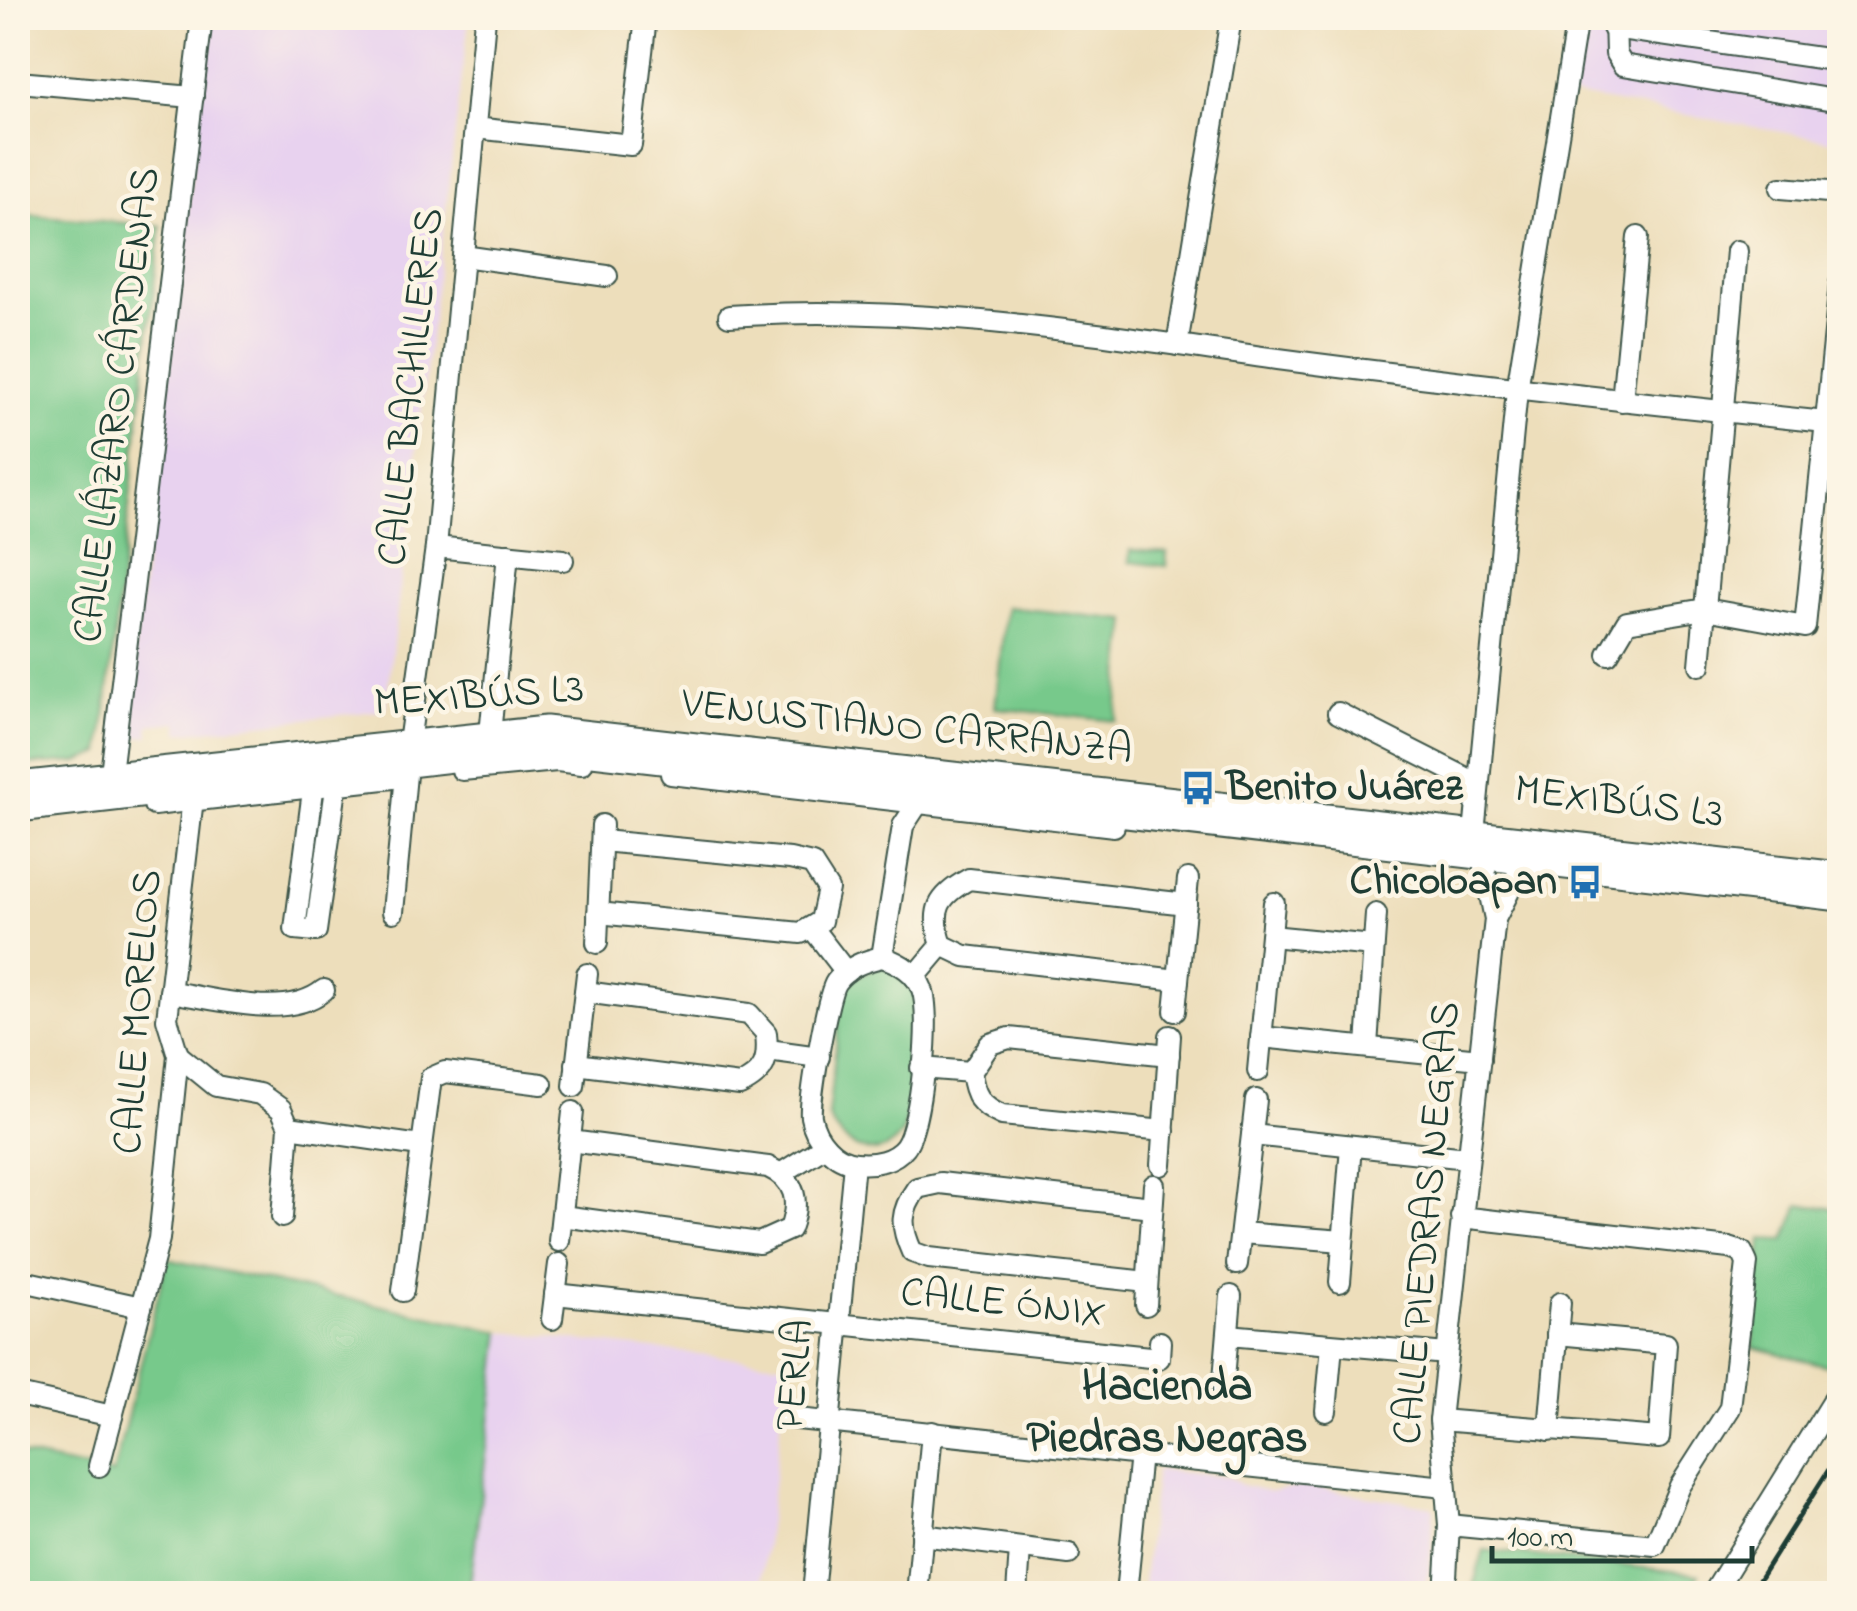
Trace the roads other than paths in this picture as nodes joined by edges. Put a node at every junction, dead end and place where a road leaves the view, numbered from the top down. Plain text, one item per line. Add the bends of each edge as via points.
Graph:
1 (202, 18) edge
2 (486, 18) edge
3 (646, 18) edge
4 (1231, 18) edge
5 (1577, 18) edge
6 (1614, 23) edge
7 (1840, 61) edge
8 (18, 82) edge
9 (192, 97) junction
10 (1840, 101) edge
11 (475, 128) junction
12 (1781, 188) dead end
13 (1840, 193) edge
14 (1638, 237) dead end
15 (1737, 251) dead end
16 (463, 256) junction
17 (606, 276) dead end
18 (1840, 283) edge
19 (729, 316) dead end
20 (1177, 345) junction
21 (1517, 390) junction
22 (1622, 401) junction
23 (1723, 412) junction
24 (1826, 422) junction
25 (436, 547) junction
26 (508, 554) junction
27 (563, 560) dead end
28 (1705, 609) junction
29 (1608, 654) dead end
30 (1700, 665) dead end
31 (1338, 713) dead end
32 (490, 731) junction
33 (575, 738) junction
34 (408, 755) junction
35 (325, 780) junction
36 (18, 782) edge
37 (110, 782) junction
38 (1478, 784) junction
39 (194, 786) junction
40 (888, 786) junction
41 (924, 791) junction
42 (18, 809) edge
43 (18, 818) edge
44 (309, 818) junction
45 (332, 820) junction
46 (902, 826) junction
47 (1477, 843) junction
48 (1527, 855) junction
49 (1840, 871) edge
50 (1188, 879) dead end
51 (1840, 898) edge
52 (1274, 903) dead end
53 (1186, 904) junction
54 (1840, 906) edge
55 (394, 912) dead end
56 (598, 912) junction
57 (1376, 914) dead end
58 (1495, 920) junction
59 (812, 928) junction
60 (1272, 936) junction
61 (598, 944) dead end
62 (942, 945) junction
63 (1373, 946) junction
64 (882, 957) junction
65 (846, 972) junction
66 (915, 977) junction
67 (1178, 980) junction
68 (324, 990) dead end
69 (170, 992) junction
70 (1176, 1011) dead end
71 (1261, 1037) junction
72 (1367, 1046) junction
73 (768, 1050) junction
74 (178, 1055) junction
75 (820, 1057) junction
76 (1480, 1058) junction
77 (576, 1064) junction
78 (921, 1068) junction
79 (1258, 1071) dead end
80 (970, 1072) junction
81 (542, 1084) dead end
82 (574, 1086) dead end
83 (1256, 1100) dead end
84 (573, 1112) dead end
85 (290, 1127) junction
86 (1164, 1131) junction
87 (1252, 1136) junction
88 (570, 1141) junction
89 (420, 1146) junction
90 (826, 1146) junction
91 (1351, 1146) junction
92 (896, 1156) junction
93 (1467, 1158) junction
94 (854, 1164) junction
95 (782, 1173) junction
96 (917, 1188) junction
97 (1152, 1207) junction
98 (562, 1216) junction
99 (282, 1217) dead end
100 (1461, 1217) junction
101 (1240, 1233) junction
102 (559, 1241) dead end
103 (1343, 1241) junction
104 (558, 1264) dead end
105 (1237, 1264) dead end
106 (18, 1280) edge
107 (1147, 1282) junction
108 (1340, 1282) dead end
109 (403, 1291) dead end
110 (555, 1294) junction
111 (1231, 1296) dead end
112 (1560, 1303) dead end
113 (1146, 1306) dead end
114 (141, 1307) junction
115 (552, 1319) dead end
116 (838, 1326) junction
117 (1557, 1334) junction
118 (1228, 1335) junction
119 (1332, 1345) junction
120 (1160, 1350) dead end
121 (1447, 1354) junction
122 (1840, 1389) edge
123 (1223, 1391) dead end
124 (18, 1394) edge
125 (1326, 1411) dead end
126 (112, 1416) junction
127 (788, 1418) dead end
128 (1440, 1420) junction
129 (830, 1422) junction
130 (1548, 1430) junction
131 (932, 1432) junction
132 (1140, 1454) junction
133 (99, 1466) dead end
134 (1444, 1487) junction
135 (1449, 1525) junction
136 (922, 1535) junction
137 (1020, 1549) junction
138 (1069, 1554) dead end
139 (813, 1594) edge
140 (917, 1594) edge
141 (1017, 1594) edge
142 (1126, 1594) edge
143 (1445, 1594) edge
144 (1713, 1594) edge

1 - 9 street, CALLE LÁZARO CÁRDENAS
2 - 11 street, CALLE BACHILLERES
3 - 11 street via 631,145
4 - 20 street
5 - 21 street, CALLE PIEDRAS NEGRAS
6 - 7 street
6 - 10 street via 1623,65
8 - 9 street
9 - 37 street, CALLE LÁZARO CÁRDENAS
11 - 16 street, CALLE BACHILLERES
12 - 13 street
14 - 22 street
15 - 23 street
16 - 17 street
16 - 25 street, CALLE BACHILLERES
18 - 24 street
19 - 20 street via 978,318
20 - 21 street
21 - 22 street
21 - 38 street, CALLE PIEDRAS NEGRAS
22 - 23 street
23 - 24 street
23 - 28 street
24 - 28 street via 1805,627
25 - 26 street
25 - 34 street, CALLE BACHILLERES
26 - 27 street
26 - 32 street
28 - 29 street via 1627,622
28 - 30 street
31 - 38 street
32 - 33 main road
32 - 34 main road
32 - 47 street, MEXIBÚS L3 via 584,724
33 - 34 main road via 549,748
33 - 40 main road, VENUSTIANO CARRANZA
34 - 35 main road
34 - 37 street, MEXIBÚS L3
34 - 39 main road
34 - 40 street, MEXIBÚS L3
34 - 55 street, CALLE BACHILLERES
35 - 39 main road
35 - 44 street
35 - 45 street
36 - 37 main road
37 - 39 main road
37 - 42 main road
38 - 47 street, CALLE PIEDRAS NEGRAS
39 - 43 street
39 - 69 street, CALLE MORELOS
40 - 41 main road, VENUSTIANO CARRANZA
40 - 46 street
41 - 46 street
41 - 47 main road, VENUSTIANO CARRANZA
44 - 45 street
44 - 45 street via 294,929 316,931
46 - 64 street
47 - 48 main road, VENUSTIANO CARRANZA
47 - 49 street, MEXIBÚS L3
47 - 58 street, CALLE PIEDRAS NEGRAS
48 - 49 main road, VENUSTIANO CARRANZA
48 - 51 main road, VENUSTIANO CARRANZA
48 - 54 street, MEXIBÚS L3
48 - 58 street, CALLE PIEDRAS NEGRAS
50 - 53 street
52 - 60 street
53 - 62 street via 970,879 941,896 934,915
53 - 67 street
56 - 59 street via 784,934
56 - 59 street via 602,833 812,864 828,889 821,921
56 - 61 street
57 - 63 street
58 - 76 street, CALLE PIEDRAS NEGRAS
59 - 65 street
60 - 63 street
60 - 71 street
62 - 66 street
62 - 67 street via 965,956
63 - 72 street
64 - 65 street
64 - 66 street
65 - 75 street via 827,999
66 - 78 street via 926,1009
67 - 70 street
68 - 69 street via 311,1001 274,1005
69 - 74 street, CALLE MORELOS via 167,1019
71 - 72 street
71 - 79 street
72 - 76 street
73 - 75 street
73 - 77 street via 758,1076 740,1085
73 - 77 street via 766,1034 749,1014 586,983
74 - 85 street via 216,1086 260,1094 281,1109
74 - 114 street, CALLE MORELOS via 159,1239
75 - 90 street via 812,1117
76 - 93 street, CALLE PIEDRAS NEGRAS
77 - 82 street
78 - 80 street
78 - 92 street via 916,1128
80 - 86 street via 974,1095 1002,1115
80 - 86 street via 990,1044 1009,1038 1169,1045
81 - 89 street via 437,1073
83 - 87 street
84 - 88 street
85 - 89 street
85 - 99 street
86 - 97 street
87 - 91 street
87 - 101 street
88 - 95 street
88 - 98 street
89 - 109 street
90 - 94 street
90 - 95 street
91 - 93 street
91 - 103 street
92 - 94 street
92 - 96 street
93 - 100 street, CALLE PIEDRAS NEGRAS
94 - 116 street, PERLA
95 - 98 street via 797,1195 796,1213 790,1230 759,1243
96 - 97 street via 940,1184
96 - 107 street via 900,1228 912,1252
97 - 107 street
98 - 102 street
100 - 121 street, CALLE PIEDRAS NEGRAS
100 - 135 street via 1742,1252 1747,1263 1730,1408 1680,1486 1655,1545
101 - 103 street
101 - 105 street
103 - 108 street
104 - 110 street
106 - 114 street
107 - 113 street
110 - 115 street
110 - 116 street, CALLE ÓNIX
111 - 118 street
112 - 117 street
114 - 126 street, CALLE MORELOS
116 - 120 street, CALLE ÓNIX
116 - 129 street, PERLA
117 - 130 street
117 - 130 street via 1666,1344 1659,1438
118 - 119 street
118 - 123 street
119 - 121 street
119 - 125 street
121 - 128 street, CALLE PIEDRAS NEGRAS
122 - 144 street
124 - 126 street
126 - 133 street, CALLE MORELOS
127 - 129 street
128 - 130 street
128 - 134 street, CALLE PIEDRAS NEGRAS
129 - 131 street
129 - 139 street, PERLA
131 - 132 street
131 - 136 street
132 - 134 street
132 - 142 street
134 - 135 street, CALLE PIEDRAS NEGRAS
135 - 143 street, CALLE PIEDRAS NEGRAS
136 - 137 street
136 - 140 street
137 - 138 street
137 - 141 street

